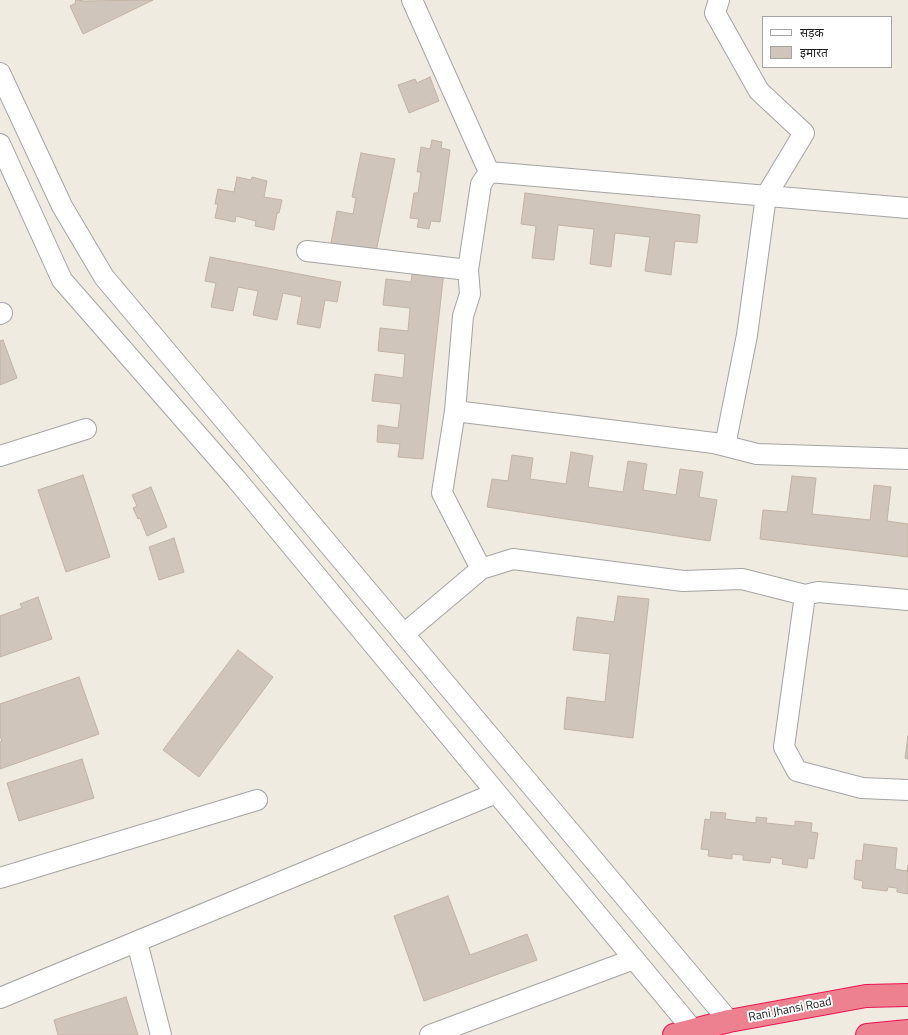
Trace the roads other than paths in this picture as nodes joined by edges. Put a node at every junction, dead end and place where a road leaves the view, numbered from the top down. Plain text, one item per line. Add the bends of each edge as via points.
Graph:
1 (412, 0) edge
2 (719, 0) edge
3 (0, 73) edge
4 (0, 144) edge
5 (489, 172) junction
6 (766, 196) junction
7 (908, 208) edge
8 (307, 251) dead end
9 (468, 270) junction
10 (455, 411) junction
11 (86, 429) dead end
12 (725, 446) junction
13 (0, 456) edge
14 (908, 459) edge
15 (481, 569) junction
16 (805, 596) junction
17 (908, 600) edge
18 (404, 634) junction
19 (908, 790) edge
20 (496, 793) junction
21 (257, 800) dead end
22 (0, 878) edge
23 (137, 942) junction
24 (634, 959) junction
25 (908, 995) edge
26 (0, 998) edge
27 (729, 1021) junction
28 (683, 1032) edge
29 (908, 1032) edge
30 (874, 1034) edge
31 (161, 1035) edge
32 (430, 1035) edge

1 - 5 street
2 - 6 street via 715,13 759,91 804,133
3 - 18 street via 62,206 104,277
4 - 20 street via 62,280 237,480
5 - 6 street
5 - 9 street via 481,184
6 - 7 street
6 - 12 street via 747,335
8 - 9 street
9 - 10 street via 470,294 464,316
10 - 12 street
10 - 15 street via 442,493
11 - 13 street
12 - 14 street via 757,454
15 - 16 street via 513,559 683,581 742,579
15 - 18 street
16 - 17 street via 818,592
16 - 19 street via 784,747 797,771 862,788
18 - 27 street
20 - 23 street
20 - 24 street
21 - 22 street
23 - 26 street
23 - 31 street
24 - 28 street
24 - 32 street
25 - 27 highway, Rani Jhansi Road via 866,996
27 - 28 highway, Rani Jhansi Road
29 - 30 highway

